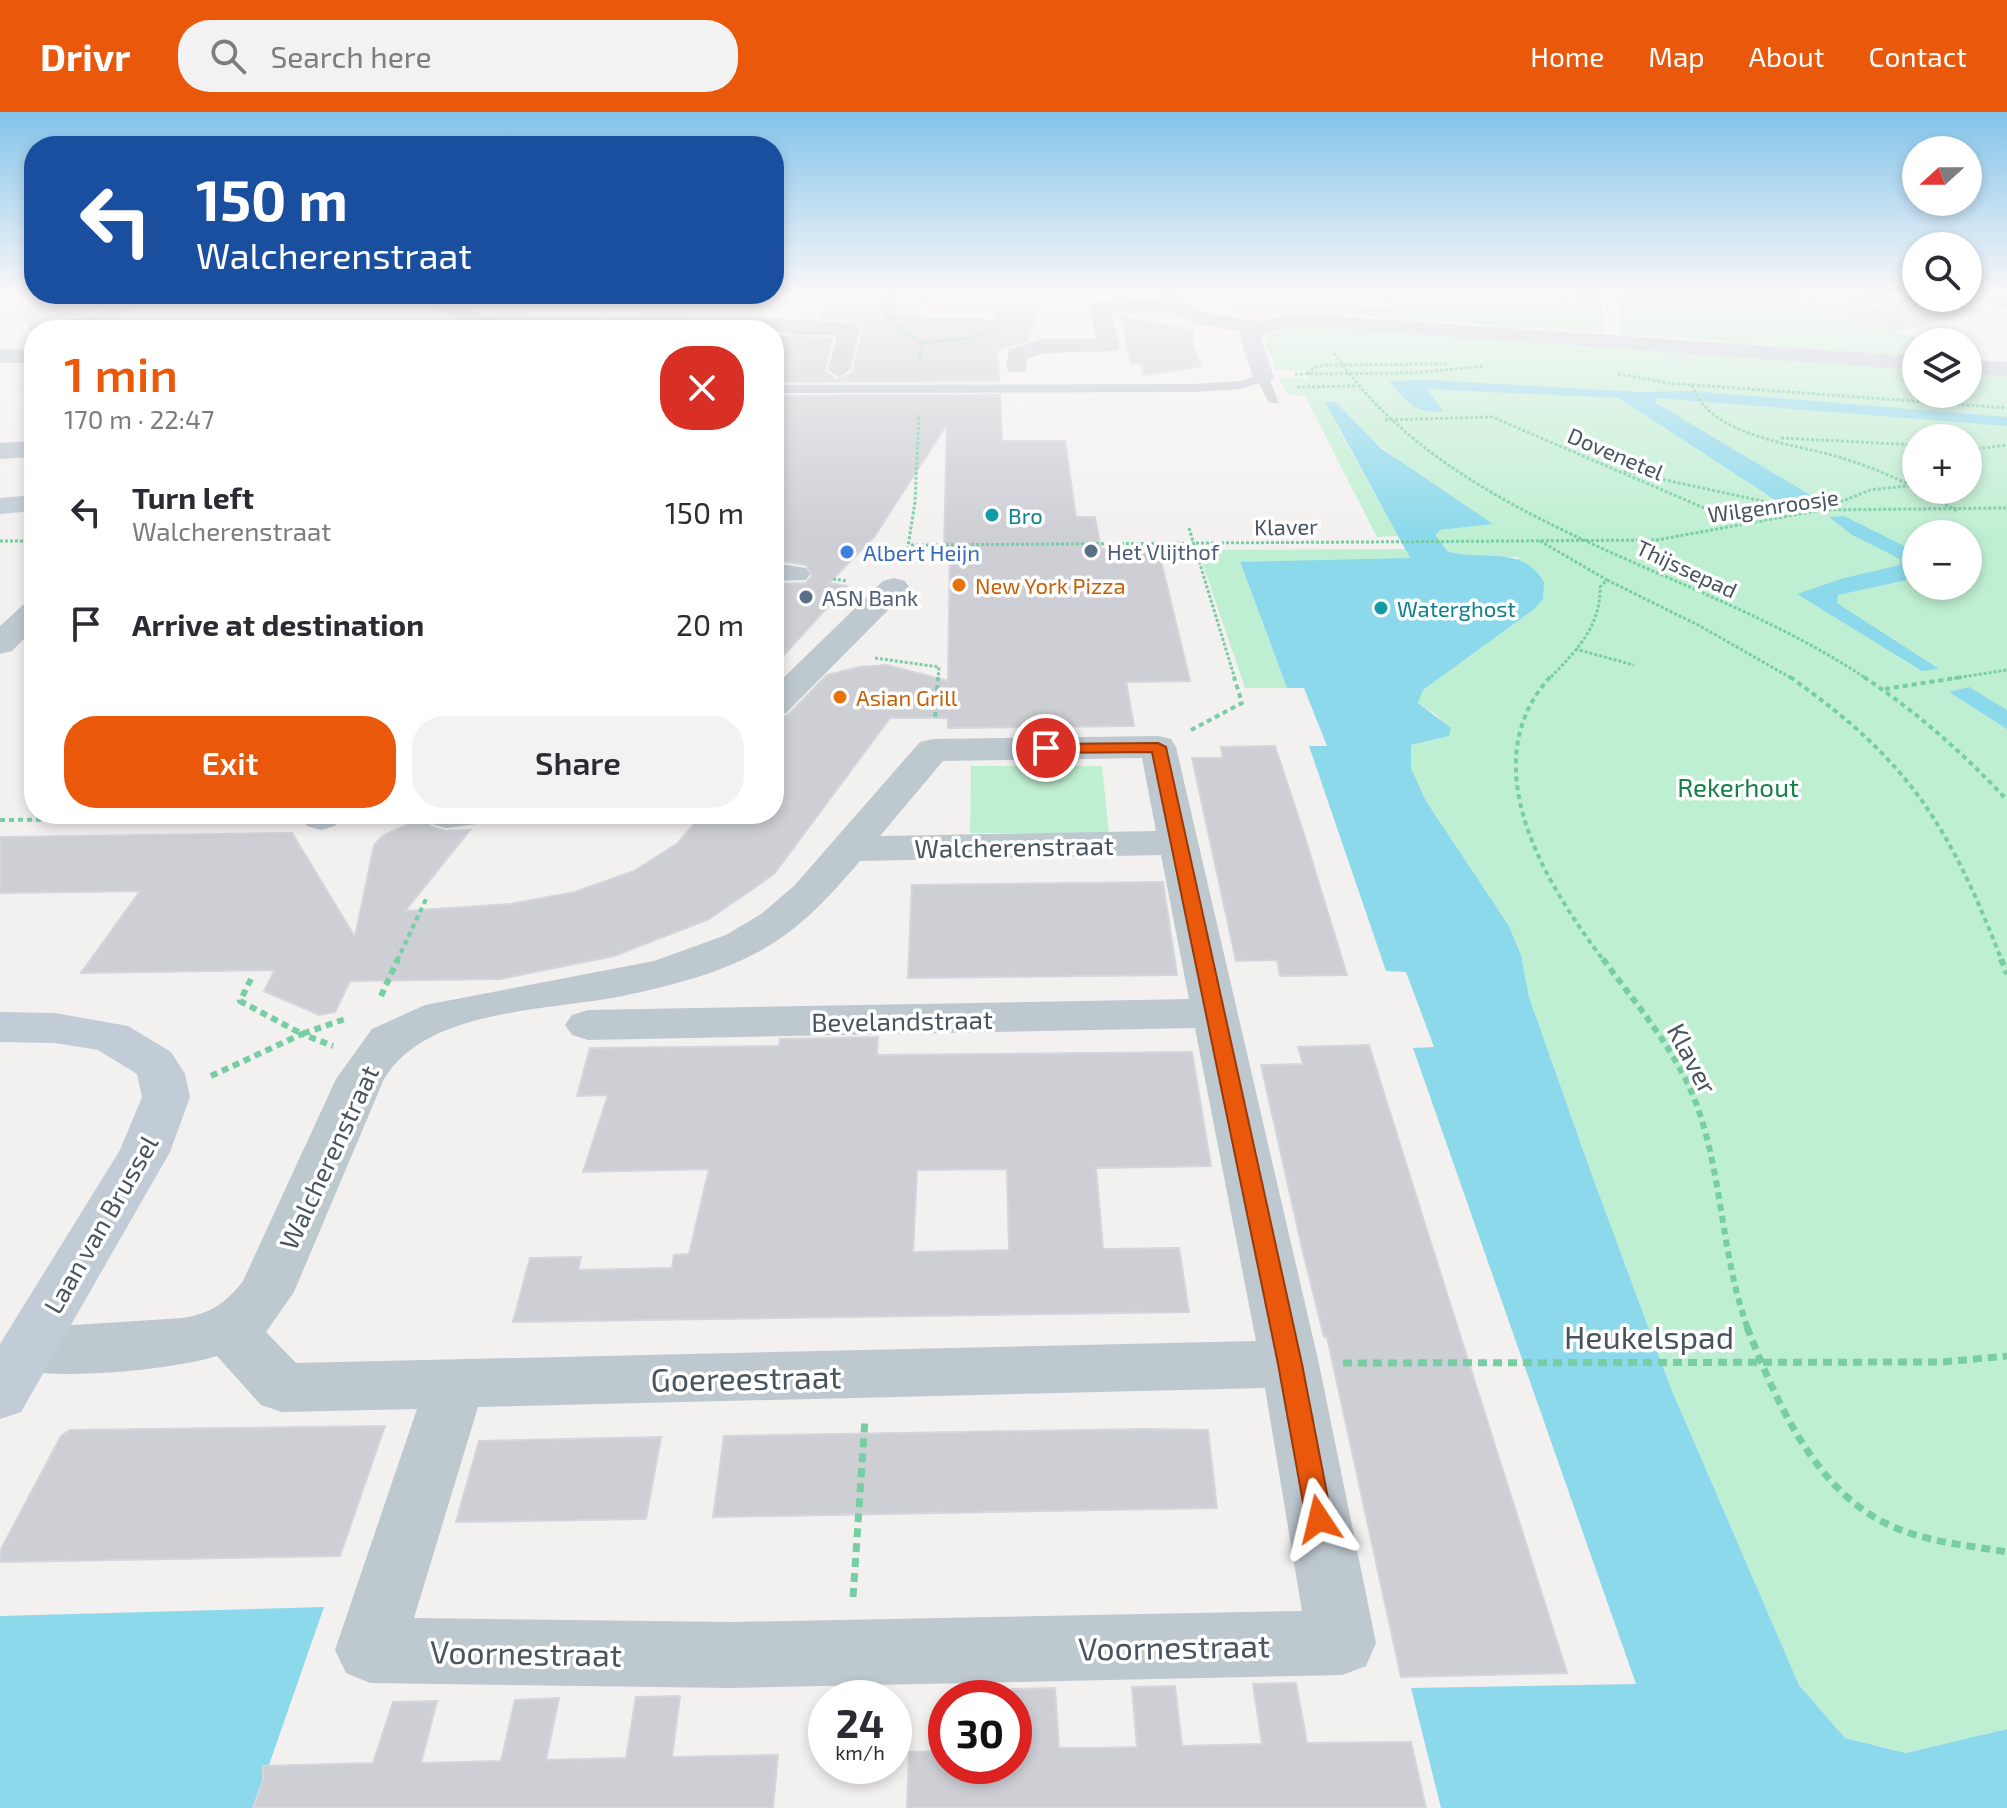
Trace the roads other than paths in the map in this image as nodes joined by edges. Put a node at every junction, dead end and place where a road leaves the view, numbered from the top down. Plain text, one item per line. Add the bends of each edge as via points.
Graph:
1 (1264, 374) edge
2 (1269, 388) joint
3 (784, 389) edge
4 (24, 450) edge
5 (0, 451) edge
6 (24, 504) edge
7 (0, 506) edge
8 (894, 587) dead end
9 (24, 621) edge
10 (0, 644) edge
11 (784, 696) edge
12 (933, 750) joint
13 (1179, 843) junction
14 (849, 849) junction
15 (1216, 1013) junction
16 (588, 1025) dead end
17 (0, 1027) edge
18 (228, 1329) junction
19 (27, 1351) junction
20 (1290, 1364) junction
21 (455, 1384) junction
22 (0, 1395) edge

1 - 2 street
2 - 3 lane
4 - 5 street
6 - 7 street
8 - 11 street
9 - 10 street
12 - 13 street, Voornestraat via 1158,747
12 - 14 street, Walcherenstraat
13 - 14 street, Walcherenstraat
13 - 15 street, Voornestraat
14 - 18 street, Walcherenstraat via 786,917 730,952 684,968 443,1015 391,1039 371,1061 266,1292 247,1317
15 - 16 street, Bevelandstraat
15 - 20 street, Voornestraat
17 - 19 street, Laan van Brussel via 75,1030 119,1040 154,1063 166,1097 145,1152
18 - 19 street, Walcherenstraat via 184,1340
18 - 21 street, Goereestraat via 282,1388
19 - 22 street, Laan van Brussel
20 - 21 street, Goereestraat
20 - 21 street, Voornestraat via 1342,1643 849,1652 370,1650

